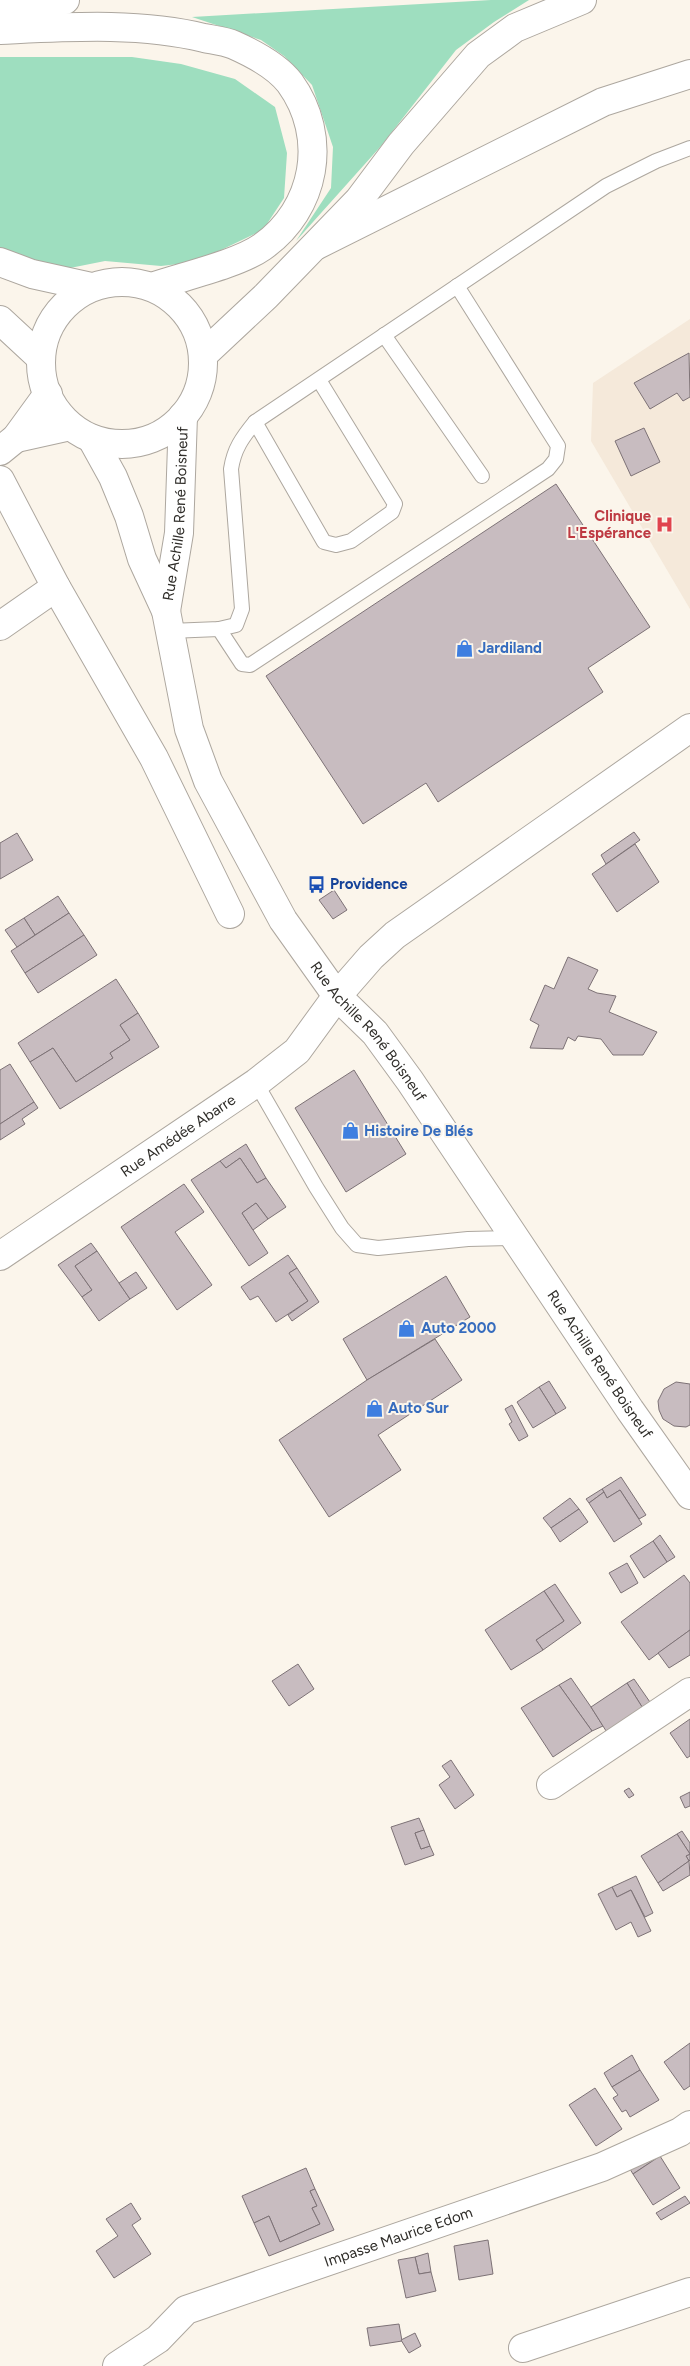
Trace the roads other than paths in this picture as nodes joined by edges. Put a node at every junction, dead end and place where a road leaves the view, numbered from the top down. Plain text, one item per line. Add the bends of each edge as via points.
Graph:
1 (65, 0) edge
2 (582, 0) edge
3 (0, 5) edge
4 (0, 30) edge
5 (690, 74) edge
6 (690, 148) edge
7 (317, 246) junction
8 (0, 262) edge
9 (457, 286) junction
10 (91, 287) junction
11 (152, 287) junction
12 (0, 320) edge
13 (384, 335) junction
14 (202, 355) junction
15 (41, 358) junction
16 (319, 380) junction
17 (48, 394) junction
18 (183, 416) junction
19 (255, 422) junction
20 (81, 432) junction
21 (8, 445) edge
22 (482, 476) dead end
23 (0, 480) edge
24 (56, 587) junction
25 (168, 621) junction
26 (0, 626) edge
27 (219, 630) junction
28 (690, 728) edge
29 (230, 914) dead end
30 (337, 996) junction
31 (256, 1083) junction
32 (515, 1238) junction
33 (0, 1256) edge
34 (690, 1495) edge
35 (690, 1692) edge
36 (551, 1785) dead end
37 (690, 2125) edge
38 (690, 2292) edge
39 (523, 2348) dead end
40 (117, 2366) edge

1 - 3 main road
2 - 7 main road via 515,28 478,55
4 - 11 main road via 181,32 232,44 263,60 289,81 304,107 312,144 312,169 295,214 260,248
5 - 7 main road via 603,102
6 - 9 lane via 606,186
7 - 14 main road
8 - 10 main road via 32,274
9 - 13 lane
9 - 27 lane via 558,446 556,459 548,469 250,666 242,664
10 - 11 main road via 121,281
10 - 15 main road via 65,304 48,329
11 - 14 main road via 171,298 187,314 198,334
12 - 15 main road
13 - 16 lane
13 - 22 lane
14 - 18 main road via 202,377 195,398
15 - 17 main road via 43,383
16 - 19 lane
16 - 19 lane via 395,504 392,512 351,541 336,545 324,542
17 - 20 main road via 54,407
17 - 21 main road
18 - 20 main road via 164,433 141,442 116,444
18 - 25 main road, Rue Achille René Boisneuf via 179,533
19 - 27 lane via 240,440 231,469 242,608 236,625
20 - 21 main road
20 - 25 main road, Rue Achille René Boisneuf via 113,477
23 - 24 main road
24 - 26 main road
24 - 29 main road via 154,758
25 - 27 lane
25 - 30 main road, Rue Achille René Boisneuf via 189,729 208,781 283,920
28 - 30 main road, Rue Amédée Abarre via 395,935
30 - 31 main road, Rue Amédée Abarre via 297,1050
30 - 32 main road, Rue Achille René Boisneuf via 376,1033
31 - 32 lane via 326,1203 357,1246 378,1248
31 - 33 main road, Rue Amédée Abarre
32 - 34 main road, Rue Achille René Boisneuf
35 - 36 main road
37 - 40 main road, Impasse Maurice Edom via 602,2167 186,2310 158,2340
38 - 39 main road

